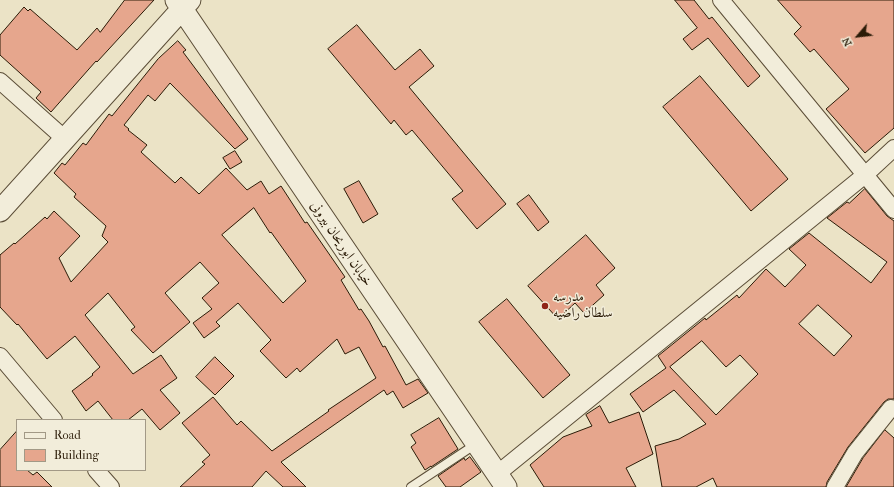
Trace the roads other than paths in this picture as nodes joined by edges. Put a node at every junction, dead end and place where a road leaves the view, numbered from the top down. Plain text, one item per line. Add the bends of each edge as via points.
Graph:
1 (721, 0) edge
2 (183, 3) edge
3 (0, 81) edge
4 (65, 139) junction
5 (894, 148) edge
6 (865, 175) junction
7 (894, 210) edge
8 (0, 211) edge
9 (0, 356) edge
10 (892, 408) dead end
11 (53, 419) edge
12 (476, 444) junction
13 (97, 471) edge
14 (501, 480) edge
15 (111, 487) edge
16 (411, 487) edge
17 (835, 487) edge

1 - 6 street
2 - 4 street
2 - 12 street, خیابان ابوریحان بیرونی
3 - 4 street
4 - 8 street
5 - 6 street
6 - 7 street
6 - 14 street
9 - 11 street
10 - 17 street via 855,453
12 - 14 street, خیابان ابوریحان بیرونی
12 - 16 lane
13 - 15 street

